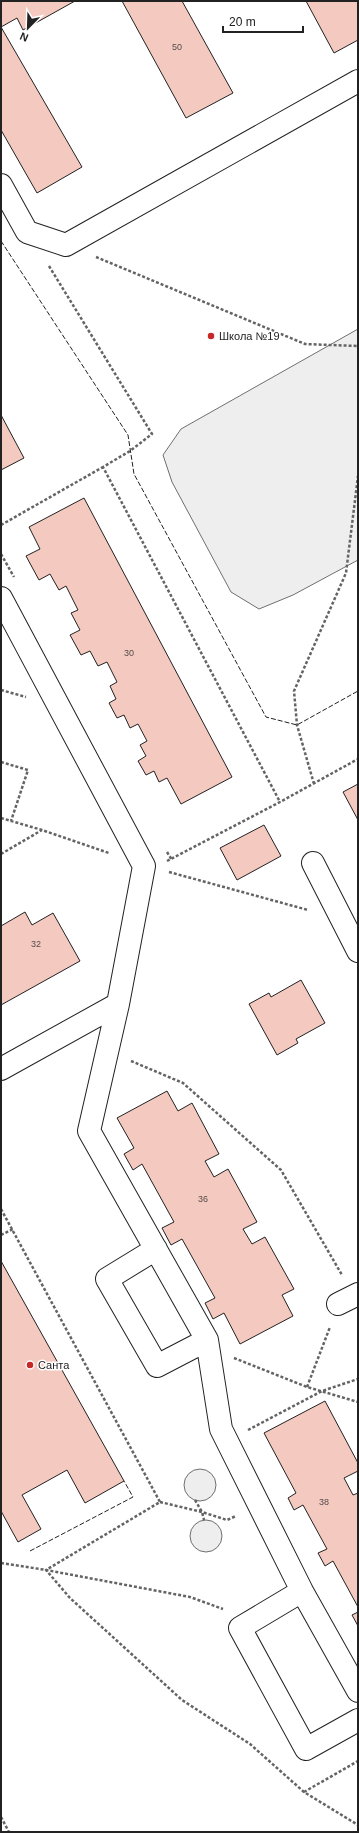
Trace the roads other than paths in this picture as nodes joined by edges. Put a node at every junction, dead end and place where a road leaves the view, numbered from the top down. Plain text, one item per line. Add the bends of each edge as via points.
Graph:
1 (358, 81) edge
2 (1, 185) edge
3 (1, 598) edge
4 (313, 863) dead end
5 (358, 951) edge
6 (118, 1004) junction
7 (1, 1069) edge
8 (156, 1249) junction
9 (207, 1340) junction
10 (302, 1591) junction
11 (358, 1691) edge
12 (358, 1720) edge

1 - 2 lane via 66,245 28,232
3 - 6 lane via 144,866
4 - 5 lane
6 - 7 lane
6 - 8 lane via 89,1131
8 - 9 lane
8 - 9 lane via 107,1279 157,1366
9 - 10 lane via 222,1429
10 - 11 lane
10 - 12 lane via 240,1628 306,1749

